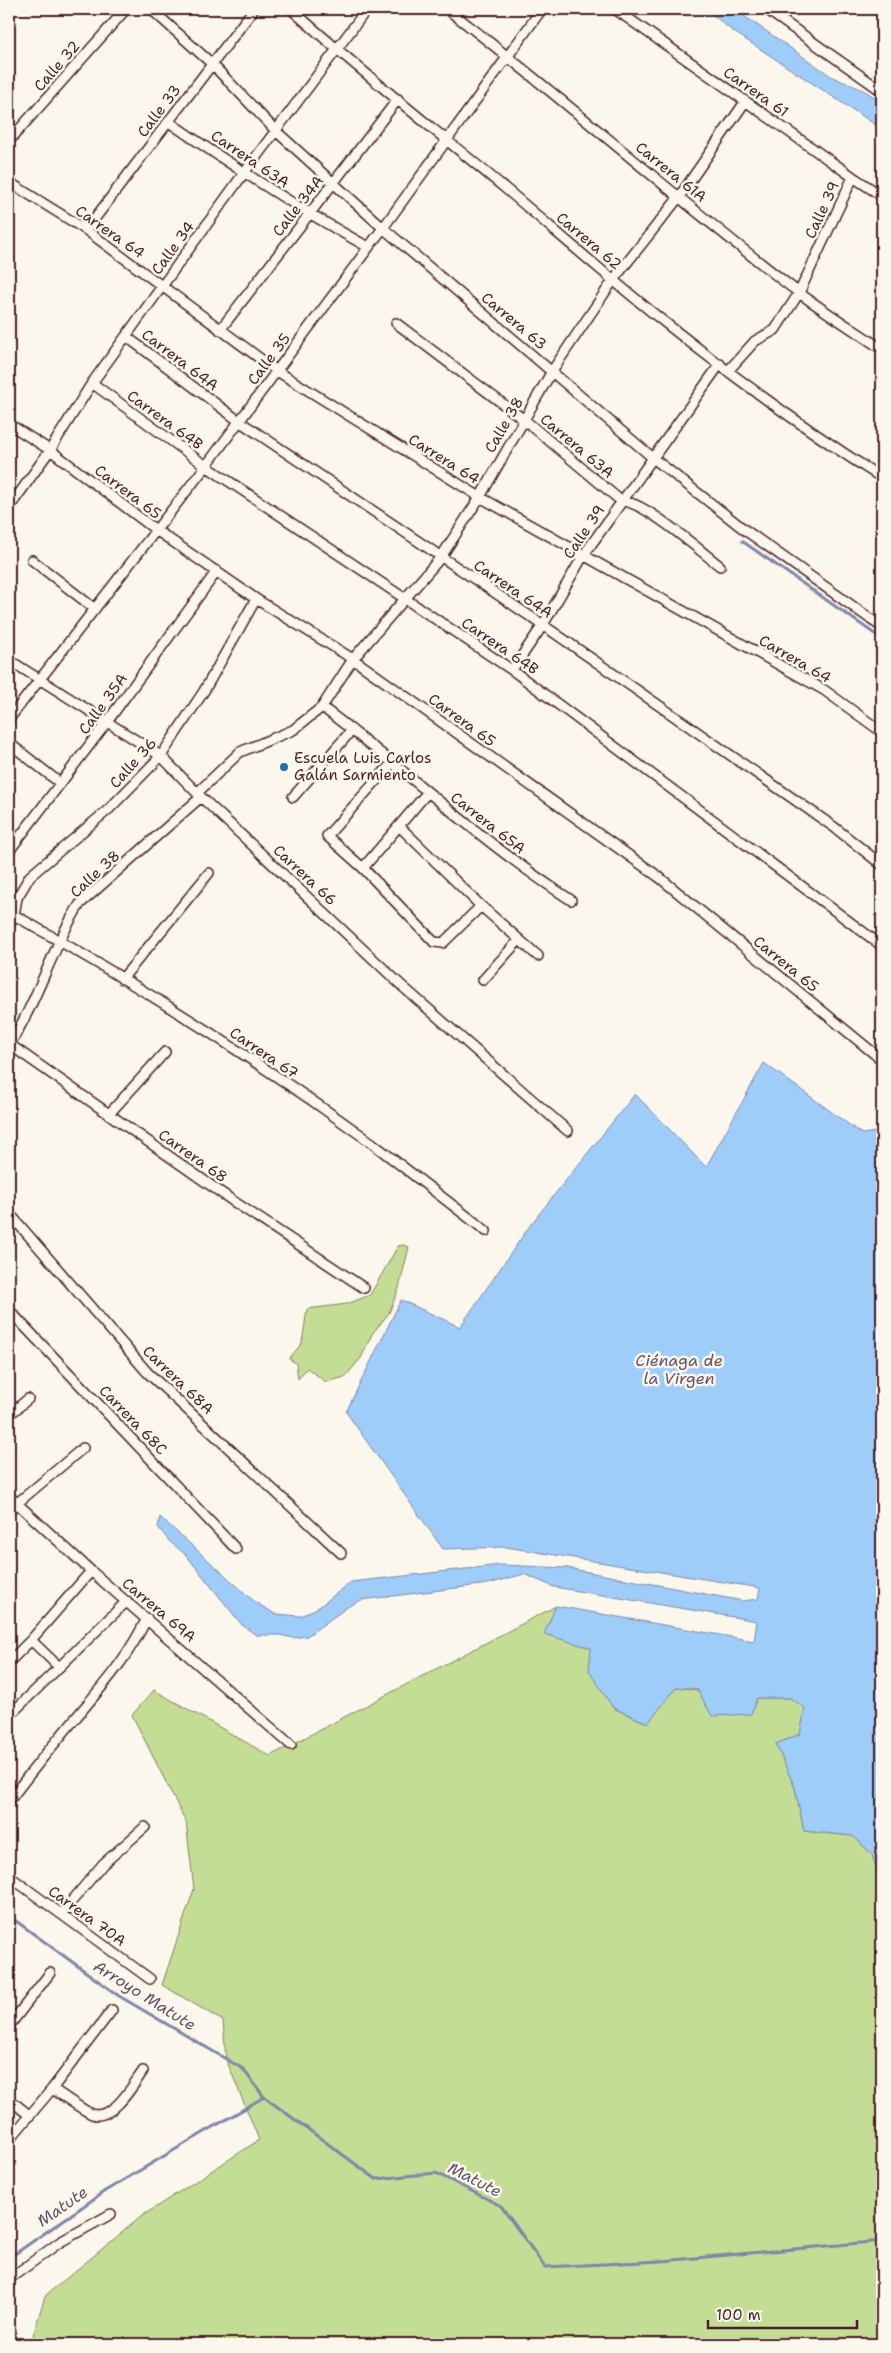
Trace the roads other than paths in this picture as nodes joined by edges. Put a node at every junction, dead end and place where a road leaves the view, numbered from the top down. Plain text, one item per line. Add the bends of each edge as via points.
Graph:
1 (126, 9) edge
2 (151, 9) edge
3 (254, 9) edge
4 (291, 9) edge
5 (367, 9) edge
6 (447, 9) edge
7 (542, 9) edge
8 (615, 9) edge
9 (766, 9) edge
10 (336, 50) junction
11 (507, 55) junction
12 (211, 63) junction
13 (882, 91) edge
14 (398, 98) junction
15 (745, 102) junction
16 (169, 122) junction
17 (277, 132) junction
18 (446, 139) junction
19 (9, 142) edge
20 (244, 173) junction
21 (853, 177) junction
22 (9, 182) edge
23 (334, 182) junction
24 (882, 196) edge
25 (679, 197) junction
26 (308, 214) junction
27 (383, 228) junction
28 (86, 230) junction
29 (368, 248) junction
30 (614, 279) junction
31 (163, 285) junction
32 (799, 293) junction
33 (396, 322) dead end
34 (220, 330) junction
35 (127, 336) junction
36 (882, 350) edge
37 (720, 364) junction
38 (277, 371) junction
39 (552, 371) junction
40 (728, 371) junction
41 (92, 383) junction
42 (523, 419) junction
43 (239, 421) junction
44 (9, 424) edge
45 (50, 450) junction
46 (652, 458) junction
47 (206, 466) junction
48 (882, 478) edge
49 (480, 497) junction
50 (621, 500) junction
51 (9, 508) edge
52 (156, 530) junction
53 (583, 556) junction
54 (441, 557) junction
55 (32, 560) dead end
56 (720, 566) dead end
57 (217, 571) junction
58 (404, 598) junction
59 (256, 599) junction
60 (95, 609) junction
61 (543, 625) junction
62 (882, 627) edge
63 (353, 659) junction
64 (9, 660) edge
65 (512, 670) junction
66 (40, 680) junction
67 (322, 707) junction
68 (9, 719) edge
69 (107, 722) junction
70 (352, 730) junction
71 (882, 732) edge
72 (9, 743) edge
73 (161, 756) junction
74 (392, 763) junction
75 (60, 783) junction
76 (427, 793) junction
77 (199, 795) junction
78 (293, 797) dead end
79 (399, 826) junction
80 (9, 851) edge
81 (882, 865) edge
82 (362, 868) junction
83 (209, 873) dead end
84 (571, 900) dead end
85 (482, 906) junction
86 (14, 915) junction
87 (9, 925) edge
88 (519, 940) junction
89 (59, 941) junction
90 (882, 946) edge
91 (538, 956) dead end
92 (122, 979) junction
93 (483, 980) dead end
94 (9, 1044) edge
95 (165, 1052) dead end
96 (882, 1060) edge
97 (109, 1114) junction
98 (568, 1131) dead end
99 (9, 1213) edge
100 (486, 1231) dead end
101 (364, 1288) dead end
102 (9, 1310) edge
103 (28, 1399) dead end
104 (9, 1415) edge
105 (84, 1448) dead end
106 (9, 1496) edge
107 (17, 1504) junction
108 (9, 1510) edge
109 (236, 1549) dead end
110 (341, 1553) dead end
111 (91, 1571) junction
112 (127, 1601) junction
113 (147, 1618) junction
114 (31, 1640) junction
115 (9, 1662) edge
116 (59, 1667) junction
117 (9, 1716) edge
118 (291, 1745) dead end
119 (9, 1801) edge
120 (144, 1827) dead end
121 (9, 1876) edge
122 (60, 1914) junction
123 (50, 1973) dead end
124 (150, 1979) dead end
125 (112, 2010) dead end
126 (9, 2026) edge
127 (143, 2071) dead end
128 (52, 2089) junction
129 (9, 2099) edge
130 (29, 2114) junction
131 (9, 2140) edge
132 (111, 2214) dead end
133 (9, 2279) edge

1 - 19 street, Calle 32
2 - 12 street, Carrera 63
3 - 12 street, Calle 33
4 - 10 street, Carrera 62
5 - 10 street, Calle 34
6 - 11 street, Carrera 61A
7 - 11 street, Calle 35
8 - 15 street, Carrera 61
9 - 13 street
10 - 14 street, Carrera 62
10 - 17 street, Calle 34
11 - 18 street, Calle 35
11 - 25 street, Carrera 61A
12 - 16 street, Calle 33
12 - 17 street, Carrera 63
14 - 18 street, Carrera 62
14 - 23 street, Calle 34A
15 - 21 street, Carrera 61
15 - 25 street, Calle 38
16 - 20 street, Carrera 63A
16 - 28 street, Calle 33
17 - 20 street, Calle 34
17 - 23 street, Carrera 63
18 - 27 street, Calle 35
18 - 30 street, Carrera 62
20 - 26 street, Carrera 63A
20 - 31 street, Calle 34
21 - 24 street, Carrera 61
21 - 32 street, Calle 39
22 - 28 street, Carrera 64
23 - 26 street, Calle 34A
23 - 27 street, Carrera 63
25 - 30 street, Calle 38
25 - 32 street, Carrera 61A
26 - 29 street, Carrera 63A
26 - 34 street, Calle 34A
27 - 29 street, Calle 35
27 - 39 street, Carrera 63
28 - 31 street, Carrera 64
29 - 38 street, Calle 35
30 - 37 street, Carrera 62 via 662,321
30 - 39 street, Calle 38
31 - 34 street, Carrera 64
31 - 35 street, Calle 34
32 - 36 street, Carrera 61A
32 - 40 street, Calle 39 via 775,330 755,341
33 - 42 street, Carrera 63A
34 - 38 street, Carrera 64
35 - 41 street, Calle 34
35 - 43 street, Carrera 64A
37 - 40 street, Carrera 62
37 - 46 street, Calle 39
38 - 43 street, Calle 35
38 - 49 street, Carrera 64
39 - 42 street, Calle 38
39 - 46 street, Carrera 63
40 - 48 street, Carrera 62
41 - 45 street, Calle 34
41 - 47 street, Carrera 64B
42 - 49 street, Calle 38
42 - 50 street, Carrera 63A
43 - 47 street, Calle 35
43 - 54 street, Carrera 64A
44 - 45 street, Carrera 65
45 - 51 street, Calle 34
45 - 52 street, Carrera 65
46 - 50 street, Calle 39
46 - 62 street, Carrera 63 via 745,530
47 - 52 street, Calle 35
47 - 58 street, Carrera 64B
49 - 53 street, Carrera 64
49 - 54 street, Calle 38
50 - 53 street, Calle 39
50 - 56 street, Carrera 63A via 628,500 649,512
52 - 57 street, Carrera 65
52 - 60 street, Calle 35
53 - 61 street, Calle 39
53 - 71 street, Carrera 64 via 824,690
54 - 58 street, Calle 38
54 - 61 street, Carrera 64A
55 - 60 street
57 - 59 street, Carrera 65
57 - 69 street, Calle 35A
58 - 63 street, Calle 38
58 - 65 street, Carrera 64B
59 - 63 street, Carrera 65
59 - 73 street, Calle 36 via 204,691
60 - 66 street, Calle 35
61 - 65 street, Calle 39
61 - 81 street, Carrera 64A via 834,827
63 - 67 street, Calle 38
63 - 96 street, Carrera 65 via 658,877
64 - 66 street, Carrera 66
65 - 90 street, Carrera 64B
66 - 68 street, Calle 35
66 - 69 street, Carrera 66
67 - 70 street, Carrera 65A
67 - 77 street, Calle 38 via 294,730 240,752
69 - 73 street, Carrera 66
69 - 75 street, Calle 35A
70 - 74 street, Carrera 65A
70 - 78 street
72 - 75 street
73 - 77 street, Carrera 66
73 - 86 street, Calle 36 via 109,809 30,876 17,898
74 - 76 street, Carrera 65A
74 - 82 street via 326,836
75 - 80 street, Calle 35A
76 - 79 street
76 - 84 street, Carrera 65A via 536,878
77 - 89 street, Calle 38 via 80,904
77 - 98 street, Carrera 66 via 402,986
79 - 82 street
79 - 85 street
82 - 85 street via 438,944 443,943
83 - 92 street
85 - 88 street
86 - 87 street, Calle 36
86 - 89 street, Carrera 67
88 - 91 street
88 - 93 street
89 - 92 street, Carrera 67
89 - 94 street, Calle 38 via 25,1017
92 - 100 street, Carrera 67 via 216,1036 371,1143
94 - 97 street, Carrera 68
95 - 97 street
97 - 101 street, Carrera 68
99 - 110 street, Carrera 68A via 148,1372
102 - 109 street, Carrera 68C
103 - 104 street
105 - 107 street
106 - 107 street, Carrera 69A
107 - 108 street
107 - 111 street, Carrera 69A
111 - 112 street, Carrera 69A
111 - 114 street
112 - 113 street, Carrera 69A
112 - 116 street
113 - 118 street, Carrera 69A
113 - 119 street via 134,1645 114,1673
114 - 115 street
114 - 116 street
116 - 117 street
120 - 122 street via 103,1864
121 - 122 street, Carrera 70A
122 - 124 street, Carrera 70A
123 - 126 street
125 - 128 street
127 - 128 street via 113,2110 102,2114 92,2114
128 - 130 street
129 - 130 street
130 - 131 street
132 - 133 street via 60,2242

